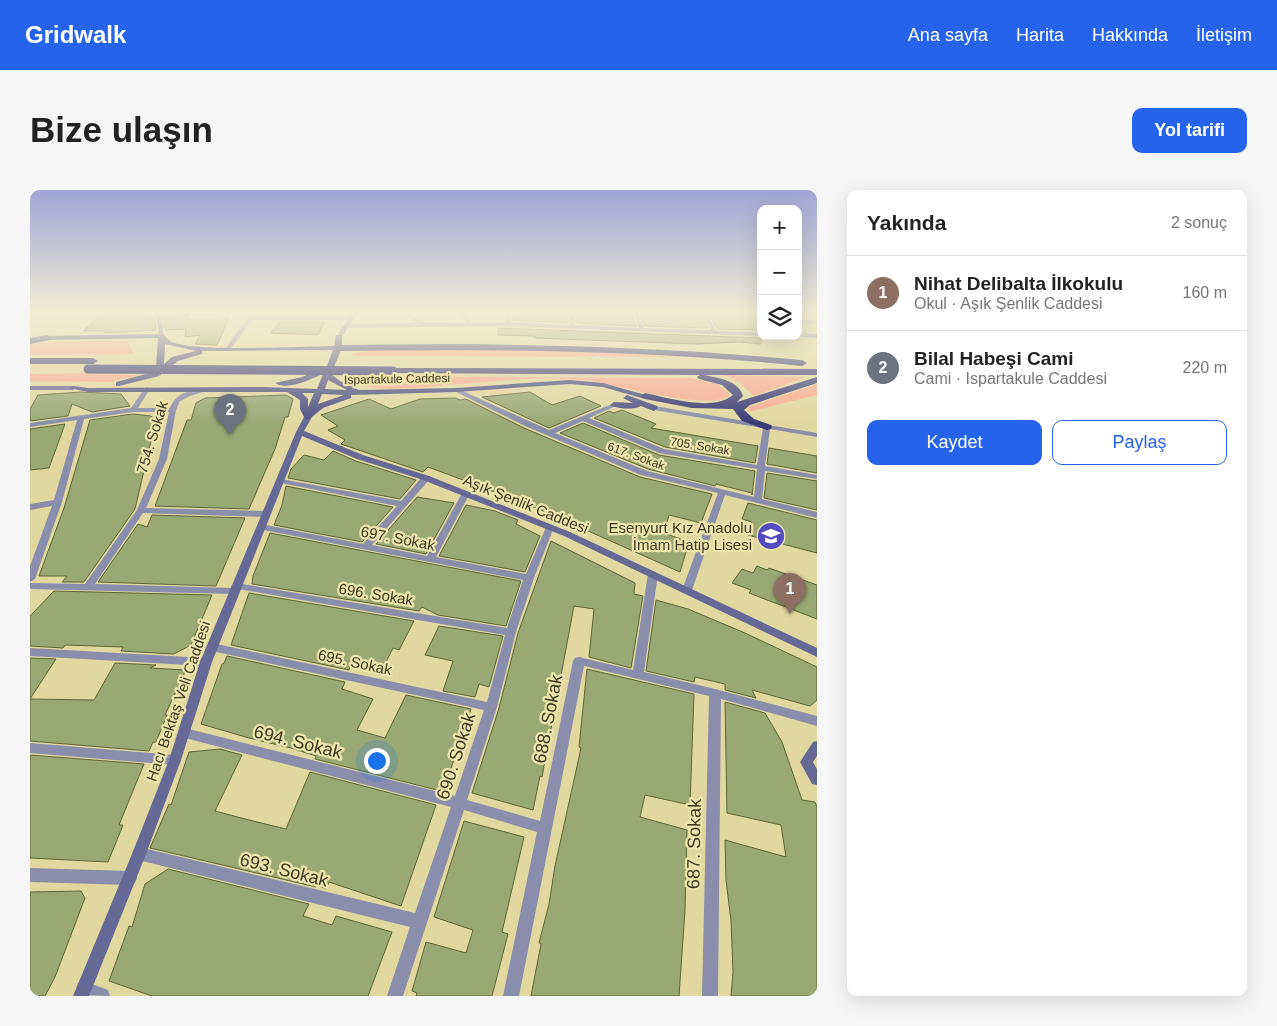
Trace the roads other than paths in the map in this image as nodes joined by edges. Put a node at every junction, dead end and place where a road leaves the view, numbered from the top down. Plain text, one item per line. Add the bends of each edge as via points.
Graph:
1 (161, 350) edge
2 (222, 350) edge
3 (227, 350) junction
4 (329, 350) edge
5 (335, 350) edge
6 (335, 350) edge
7 (597, 350) edge
8 (322, 358) junction
9 (30, 361) edge
10 (802, 363) junction
11 (817, 363) edge
12 (90, 365) junction
13 (394, 366) junction
14 (30, 369) edge
15 (606, 371) junction
16 (817, 372) edge
17 (156, 374) junction
18 (327, 375) junction
19 (817, 380) edge
20 (73, 388) junction
21 (31, 389) edge
22 (147, 389) junction
23 (208, 389) junction
24 (283, 390) junction
25 (456, 390) junction
26 (321, 392) junction
27 (367, 393) junction
28 (621, 393) junction
29 (645, 396) joint
30 (747, 403) junction
31 (614, 405) junction
32 (705, 406) junction
33 (654, 408) junction
34 (133, 410) junction
35 (173, 410) junction
36 (308, 417) junction
37 (81, 418) junction
38 (584, 419) junction
39 (30, 425) edge
40 (767, 427) junction
41 (300, 432) junction
42 (549, 433) junction
43 (817, 435) edge
44 (761, 466) junction
45 (817, 477) edge
46 (426, 478) junction
47 (281, 481) junction
48 (722, 493) junction
49 (465, 495) junction
50 (58, 502) junction
51 (758, 502) junction
52 (402, 504) junction
53 (30, 507) edge
54 (141, 510) junction
55 (267, 514) junction
56 (817, 515) edge
57 (261, 527) junction
58 (550, 527) junction
59 (365, 547) junction
60 (430, 559) junction
61 (653, 574) junction
62 (529, 578) junction
63 (30, 579) edge
64 (30, 586) edge
65 (88, 586) junction
66 (235, 588) junction
67 (687, 590) junction
68 (512, 632) junction
69 (212, 647) junction
70 (30, 652) edge
71 (817, 653) edge
72 (206, 662) junction
73 (638, 674) junction
74 (715, 693) junction
75 (491, 707) junction
76 (817, 721) edge
77 (185, 733) junction
78 (817, 746) edge
79 (30, 748) edge
80 (175, 760) junction
81 (817, 780) edge
82 (459, 803) junction
83 (546, 829) junction
84 (139, 854) junction
85 (30, 875) edge
86 (130, 878) junction
87 (419, 922) junction
88 (83, 992) edge
89 (102, 996) edge
90 (394, 996) edge
91 (511, 996) edge
92 (710, 996) edge

1 - 17 main road
2 - 3 main road
3 - 8 main road via 304,351
3 - 17 main road via 175,359
4 - 8 main road
5 - 8 main road
6 - 8 main road
7 - 10 highway
8 - 18 main road
8 - 23 main road via 316,374 296,381
9 - 12 highway
10 - 11 highway
10 - 13 highway
12 - 13 highway, bridge
12 - 14 highway
13 - 15 highway
15 - 16 highway
15 - 32 highway via 699,376 725,383 737,392 734,400
17 - 20 main road via 115,385
17 - 22 main road
18 - 26 main road
18 - 27 main road
19 - 30 highway
20 - 21 main road
20 - 22 main road, Ispartakule Caddesi
22 - 23 main road, Ispartakule Caddesi
22 - 34 street
23 - 24 main road, Ispartakule Caddesi
23 - 35 street, 754. Sokak via 182,396
24 - 26 main road, Ispartakule Caddesi
24 - 36 main road via 297,393 304,399
25 - 27 main road, Ispartakule Caddesi
25 - 28 main road, Ispartakule Caddesi via 570,382 603,385
25 - 42 street, 617. Sokak
26 - 27 main road, Ispartakule Caddesi
26 - 36 main road
27 - 36 main road via 333,400
28 - 29 main road, Ispartakule Caddesi
28 - 31 main road
28 - 33 main road
29 - 32 highway
30 - 32 highway
30 - 40 highway via 738,409 742,416
31 - 33 main road
31 - 38 street
33 - 40 street
34 - 35 street
34 - 37 street
35 - 54 street, 754. Sokak via 163,459
36 - 41 main road, Hacı Bektaş Veli Caddesi
37 - 39 street
37 - 50 street
38 - 42 street
38 - 44 street, 705. Sokak via 662,451
40 - 43 street
40 - 44 street
41 - 46 main road, Aşık Şenlik Caddesi via 360,457
41 - 47 main road, Hacı Bektaş Veli Caddesi
42 - 48 street, 617. Sokak via 644,473
44 - 45 street, 705. Sokak
44 - 51 street
46 - 49 main road, Aşık Şenlik Caddesi
46 - 52 street
47 - 52 street
47 - 55 main road, Hacı Bektaş Veli Caddesi
48 - 51 street, 617. Sokak
48 - 67 street
49 - 58 main road, Aşık Şenlik Caddesi
49 - 60 street
50 - 53 street
50 - 63 street
51 - 56 street, 617. Sokak
52 - 59 street
54 - 55 street
54 - 65 street, 754. Sokak
55 - 57 main road, Hacı Bektaş Veli Caddesi
57 - 59 street, 697. Sokak
57 - 66 main road, Hacı Bektaş Veli Caddesi
58 - 61 main road, Aşık Şenlik Caddesi
58 - 62 street, 690. Sokak
59 - 60 street, 697. Sokak
60 - 62 street, 697. Sokak
61 - 67 main road, Aşık Şenlik Caddesi
61 - 73 street
62 - 68 street, 690. Sokak
64 - 65 street, 696. Sokak
65 - 66 street, 696. Sokak
66 - 68 street, 696. Sokak
66 - 69 main road, Hacı Bektaş Veli Caddesi
67 - 71 main road, Aşık Şenlik Caddesi
68 - 75 street, 690. Sokak
69 - 72 main road, Hacı Bektaş Veli Caddesi
69 - 75 street, 695. Sokak
70 - 72 street
72 - 77 main road, Hacı Bektaş Veli Caddesi
73 - 74 street, 688. Sokak
73 - 83 street, 688. Sokak via 579,661
74 - 76 street, 688. Sokak
74 - 92 street, 687. Sokak
75 - 82 street, 690. Sokak
77 - 80 main road, Hacı Bektaş Veli Caddesi
77 - 82 street, 694. Sokak
78 - 81 main road via 806,762
79 - 80 street
80 - 84 main road, Hacı Bektaş Veli Caddesi
82 - 83 street, 694. Sokak
82 - 87 street, 690. Sokak
83 - 91 street, 688. Sokak
84 - 86 main road, Hacı Bektaş Veli Caddesi
84 - 87 street, 693. Sokak
85 - 86 street
86 - 88 main road, Hacı Bektaş Veli Caddesi
87 - 90 street, 690. Sokak
88 - 89 street

